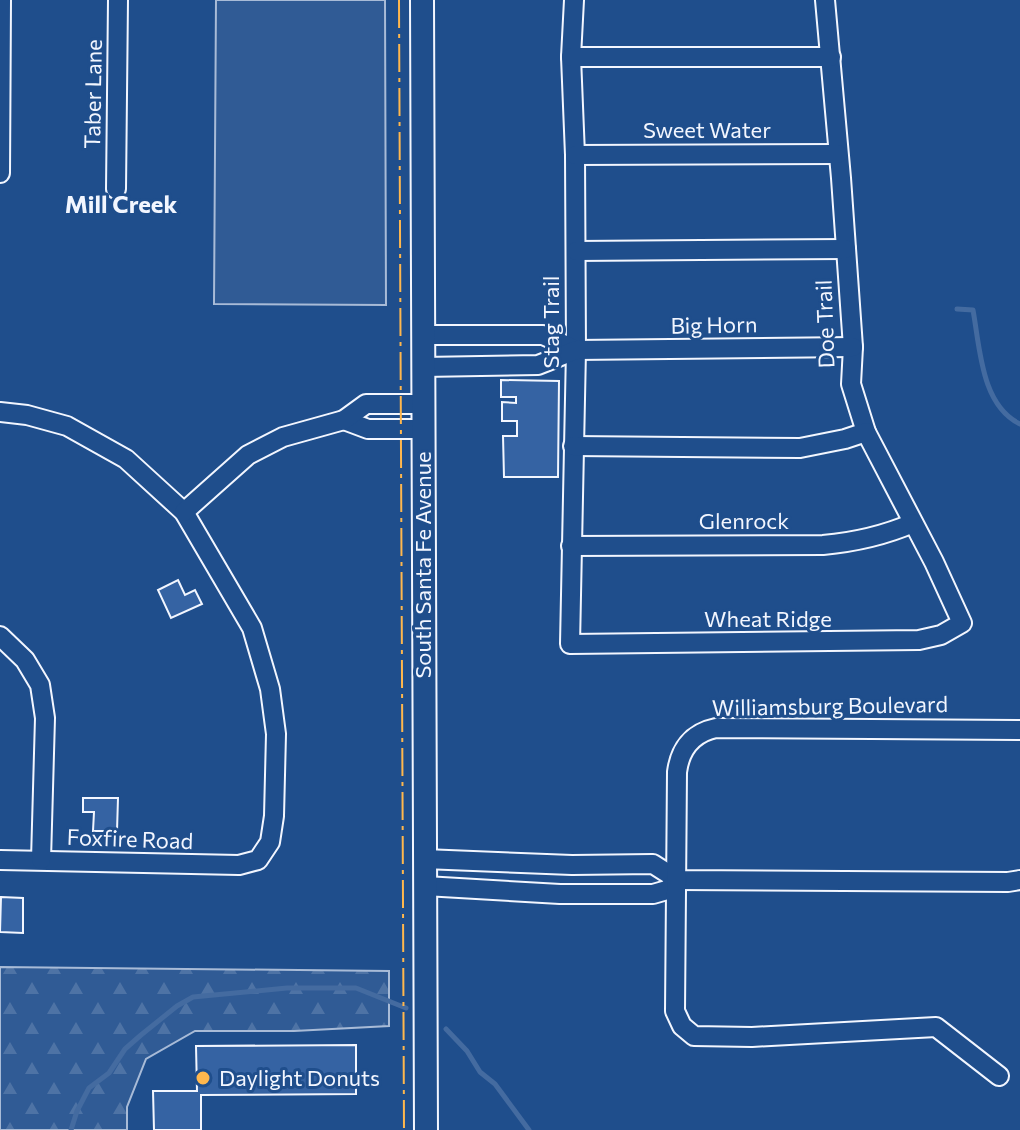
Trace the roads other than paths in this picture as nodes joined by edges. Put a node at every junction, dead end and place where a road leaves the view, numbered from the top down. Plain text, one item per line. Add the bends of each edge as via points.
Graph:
1 (1, 0) edge
2 (118, 0) edge
3 (422, 0) edge
4 (574, 0) edge
5 (825, 0) edge
6 (571, 57) junction
7 (831, 57) junction
8 (838, 154) junction
9 (575, 155) junction
10 (0, 173) edge
11 (116, 189) dead end
12 (846, 249) junction
13 (576, 251) junction
14 (423, 335) junction
15 (488, 335) junction
16 (853, 347) junction
17 (576, 350) junction
18 (488, 366) junction
19 (423, 367) junction
20 (423, 404) junction
21 (0, 412) edge
22 (344, 420) junction
23 (423, 429) junction
24 (866, 432) junction
25 (573, 446) junction
26 (184, 512) junction
27 (913, 523) junction
28 (571, 546) junction
29 (962, 623) joint
30 (0, 636) edge
31 (570, 644) joint
32 (1020, 730) edge
33 (424, 859) junction
34 (0, 860) edge
35 (41, 860) junction
36 (482, 861) junction
37 (584, 865) junction
38 (678, 880) junction
39 (1020, 880) edge
40 (425, 886) junction
41 (493, 891) junction
42 (589, 894) junction
43 (999, 1076) dead end
44 (426, 1130) edge

1 - 10 street
2 - 11 street, Taber Lane
3 - 14 main road, South Santa Fe Avenue
4 - 6 street, Stag Trail
5 - 7 street, Doe Trail
6 - 7 street
6 - 9 street, Stag Trail
7 - 8 street, Doe Trail
8 - 9 street, Sweet Water
8 - 12 street, Doe Trail
9 - 13 street, Stag Trail
12 - 13 street
12 - 16 street, Doe Trail
13 - 17 street, Stag Trail
14 - 15 street, Big Horn
14 - 19 main road, South Santa Fe Avenue
15 - 17 street, Big Horn via 543,335
15 - 18 street
16 - 17 street, Big Horn
16 - 24 street, Doe Trail via 851,384
17 - 18 street, Big Horn via 538,365
17 - 25 street, Stag Trail
18 - 19 street, Big Horn
19 - 20 main road, South Santa Fe Avenue
20 - 22 street via 366,404
20 - 23 main road, South Santa Fe Avenue
21 - 26 street via 67,426 126,459
22 - 23 street via 368,429
22 - 26 street via 304,429 248,455
23 - 33 main road, South Santa Fe Avenue
24 - 25 street via 800,448
24 - 27 street, Doe Trail
25 - 28 street, Stag Trail
26 - 35 street, Foxfire Road via 252,628 270,689 276,734 270,842 258,860 239,865
27 - 28 street, Glenrock via 884,536 823,545
27 - 29 street, Doe Trail
28 - 31 street, Stag Trail
29 - 31 street, Wheat Ridge via 919,640
30 - 35 street via 25,660 40,685 45,718
32 - 38 street, Williamsburg Boulevard via 716,728 700,733 679,761
33 - 36 street
33 - 40 main road, South Santa Fe Avenue
34 - 35 street, Foxfire Road
36 - 37 street
36 - 41 street
37 - 38 street via 653,864
37 - 42 street
38 - 39 street
38 - 42 street via 653,894
38 - 43 street, Williamsburg Boulevard via 675,1011 694,1036 936,1027
40 - 41 street
40 - 44 main road, South Santa Fe Avenue
41 - 42 street

